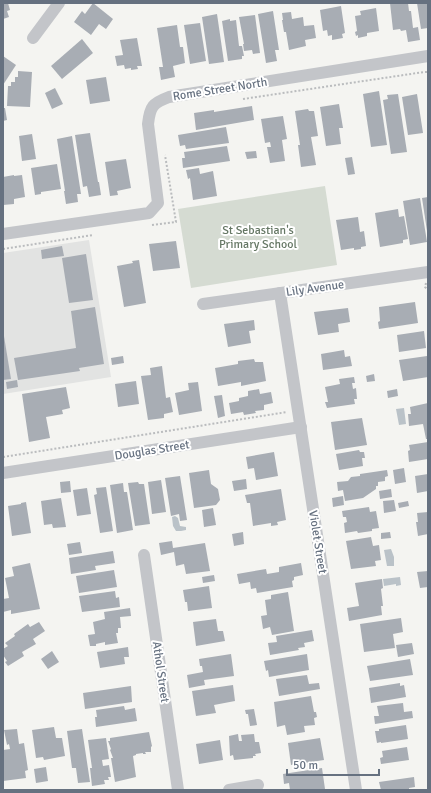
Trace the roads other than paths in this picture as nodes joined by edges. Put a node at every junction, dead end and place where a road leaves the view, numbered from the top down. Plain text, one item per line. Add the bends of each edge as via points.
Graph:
1 (59, 3) edge
2 (33, 38) dead end
3 (428, 56) edge
4 (3, 234) edge
5 (427, 277) edge
6 (280, 293) junction
7 (203, 304) dead end
8 (301, 427) junction
9 (3, 473) edge
10 (144, 555) dead end
11 (258, 785) dead end
12 (178, 790) edge
13 (229, 790) edge
14 (356, 790) edge

1 - 2 street
3 - 4 street, Rome Street North via 170,97 156,102 150,112 148,124 158,204 149,213
5 - 6 street, Lily Avenue
6 - 7 street, Lily Avenue
6 - 8 street, Violet Street
8 - 9 street, Douglas Street
8 - 14 street, Violet Street
10 - 12 street, Athol Street
11 - 13 street

